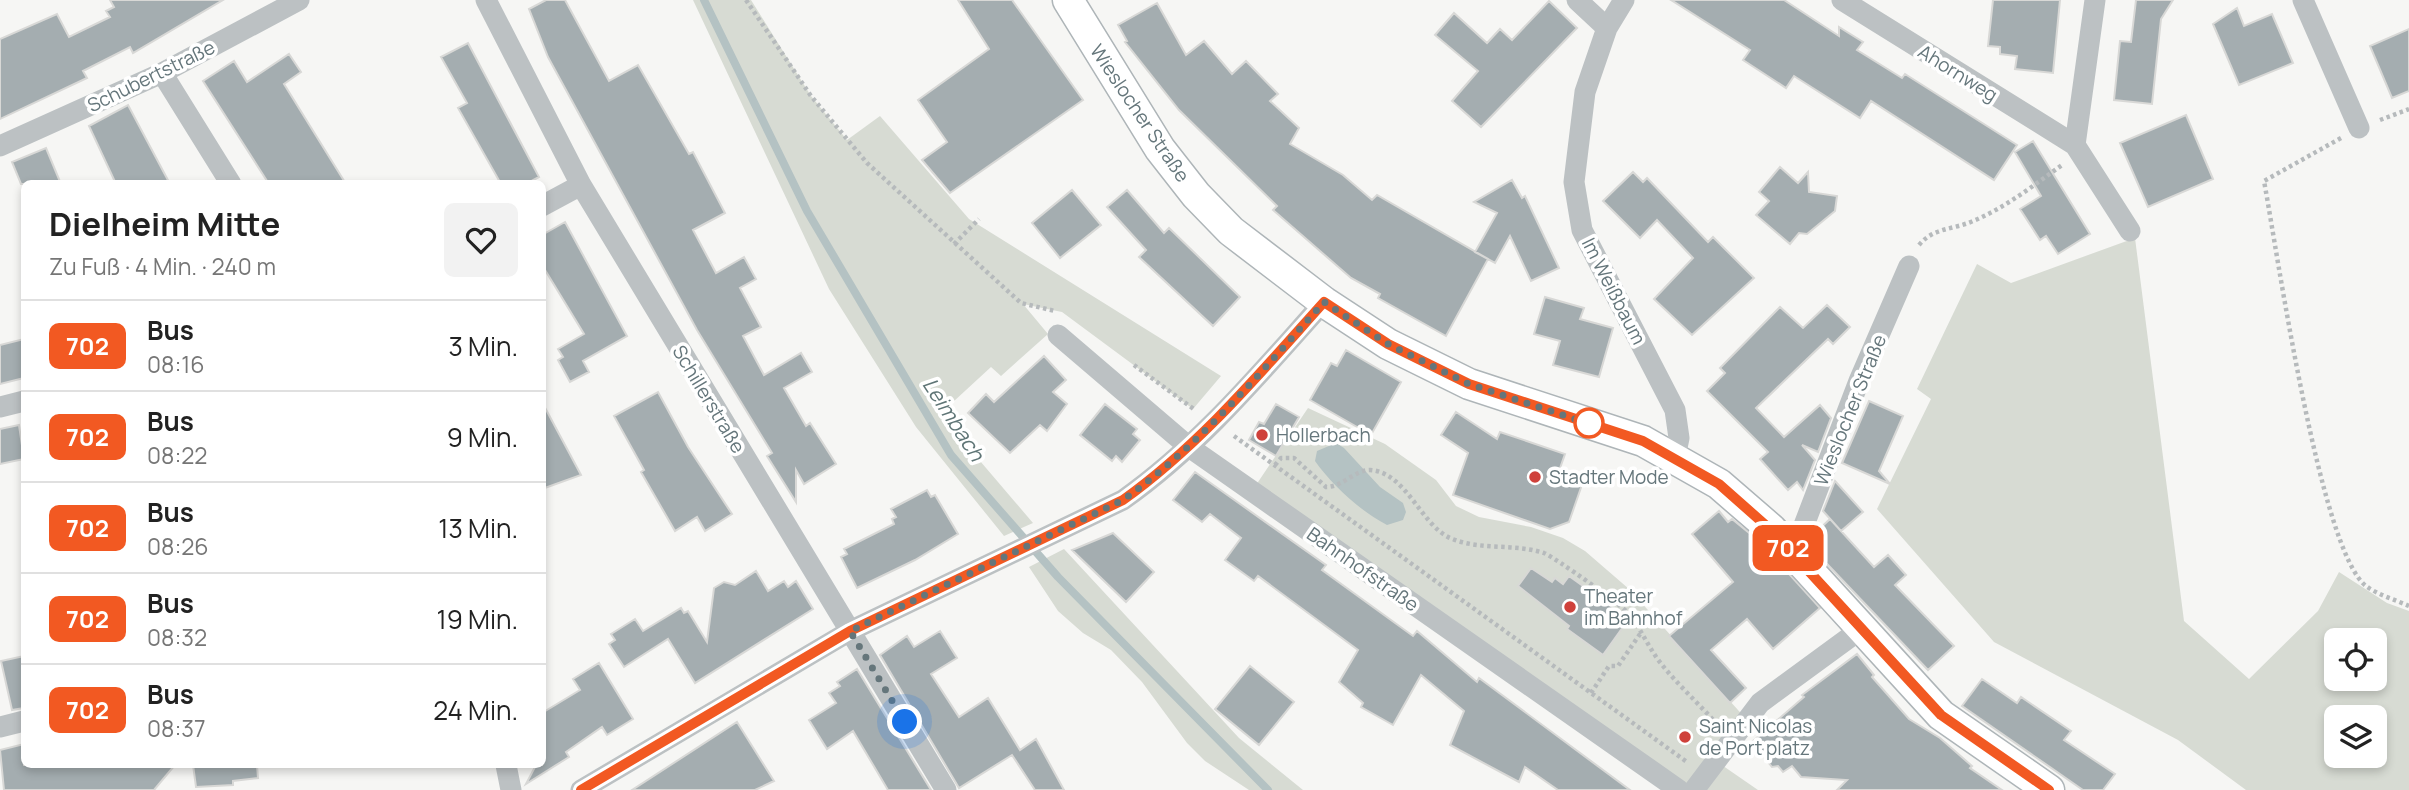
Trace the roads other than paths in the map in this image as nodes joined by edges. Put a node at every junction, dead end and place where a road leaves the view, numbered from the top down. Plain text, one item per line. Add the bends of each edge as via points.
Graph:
1 (299, 0) edge
2 (486, 0) edge
3 (1068, 0) edge
4 (1577, 0) edge
5 (1624, 0) edge
6 (1842, 0) edge
7 (2095, 0) edge
8 (2303, 0) edge
9 (1607, 28) junction
10 (162, 73) junction
11 (2359, 128) road end
12 (0, 146) edge
13 (2077, 149) junction
14 (229, 180) edge
15 (581, 185) junction
16 (546, 204) edge
17 (2130, 231) dead end
18 (1909, 266) road end
19 (1324, 302) junction
20 (1058, 335) dead end
21 (21, 402) edge
22 (0, 407) edge
23 (1189, 447) junction
24 (1675, 457) junction
25 (1793, 554) junction
26 (1861, 629) junction
27 (850, 631) junction
28 (21, 723) edge
29 (0, 727) edge
30 (507, 768) edge
31 (1699, 783) edge
32 (512, 790) edge
33 (581, 790) edge
34 (946, 790) edge
35 (1679, 790) edge
36 (2049, 790) edge

1 - 10 street, Schubertstraße
2 - 15 street, Schillerstraße
3 - 19 main road, Wieslocher Straße via 1160,149 1196,195 1231,231
4 - 9 street
5 - 9 street, Im Weißbaum
6 - 13 street, Ahornweg
7 - 13 street
8 - 11 street
9 - 24 street, Im Weißbaum via 1585,92 1576,194 1582,230 1675,410 1679,438
10 - 12 street, Schubertstraße
10 - 14 street
13 - 17 street
15 - 16 street
15 - 27 street, Schillerstraße
18 - 25 street, Wieslocher Straße
19 - 23 street
19 - 24 main road, Wieslocher Straße via 1388,344 1469,384 1643,441
20 - 23 street, Bahnhofstraße
21 - 22 street
23 - 27 street via 1123,500
23 - 35 street, Bahnhofstraße
24 - 25 main road, Wieslocher Straße via 1719,484
25 - 26 main road, Wieslocher Straße
26 - 31 street via 1760,703
26 - 36 main road, Wieslocher Straße via 1941,715
27 - 33 street
27 - 34 street, Schillerstraße
28 - 29 street
30 - 32 street

